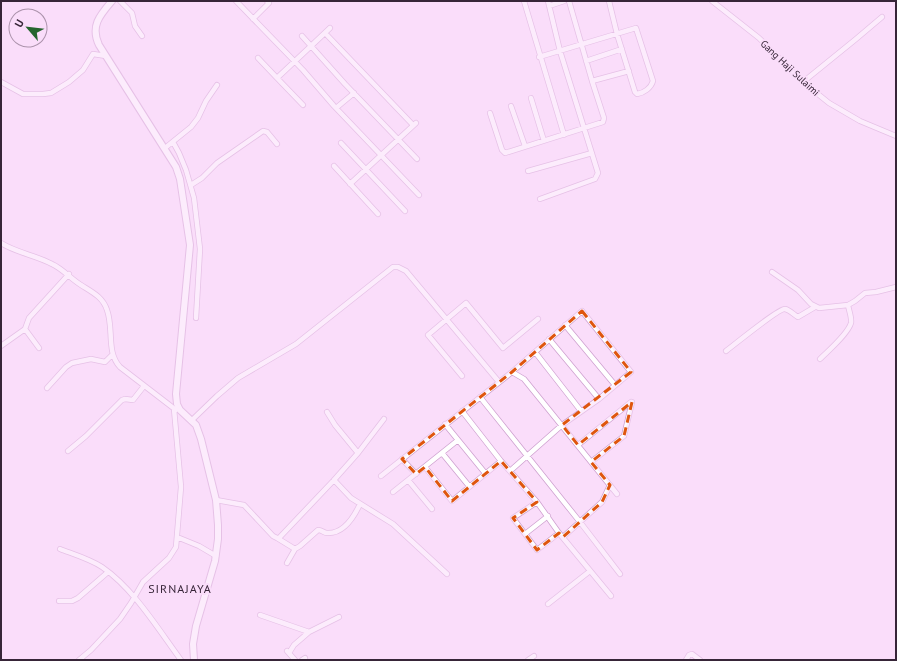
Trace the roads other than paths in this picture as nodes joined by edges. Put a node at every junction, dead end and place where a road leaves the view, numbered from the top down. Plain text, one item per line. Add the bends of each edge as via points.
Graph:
1 (112, 1) edge
2 (120, 1) edge
3 (236, 1) edge
4 (267, 1) edge
5 (524, 1) edge
6 (564, 1) edge
7 (569, 1) edge
8 (609, 1) edge
9 (712, 1) edge
10 (549, 3) edge
11 (882, 17) dead end
12 (253, 19) junction
13 (330, 28) dead end
14 (325, 33) junction
15 (617, 34) junction
16 (142, 36) dead end
17 (302, 36) dead end
18 (582, 44) junction
19 (311, 46) junction
20 (622, 49) junction
21 (560, 51) junction
22 (106, 56) junction
23 (540, 57) junction
24 (258, 58) dead end
25 (586, 60) junction
26 (294, 62) junction
27 (629, 71) junction
28 (277, 78) junction
29 (592, 81) junction
30 (1, 82) edge
31 (802, 82) junction
32 (217, 85) dead end
33 (354, 93) junction
34 (531, 98) dead end
35 (303, 105) dead end
36 (511, 106) dead end
37 (336, 108) junction
38 (490, 113) dead end
39 (585, 128) junction
40 (564, 135) junction
41 (896, 136) edge
42 (399, 139) junction
43 (544, 141) junction
44 (341, 143) dead end
45 (277, 144) dead end
46 (169, 145) junction
47 (525, 146) junction
48 (592, 152) junction
49 (175, 155) junction
50 (381, 155) junction
51 (417, 159) dead end
52 (334, 166) dead end
53 (366, 170) junction
54 (528, 171) dead end
55 (350, 184) junction
56 (191, 185) junction
57 (419, 195) dead end
58 (540, 199) dead end
59 (190, 206) junction
60 (405, 212) dead end
61 (378, 214) dead end
62 (1, 244) edge
63 (772, 272) dead end
64 (69, 274) junction
65 (193, 276) junction
66 (896, 287) edge
67 (848, 305) junction
68 (815, 307) junction
69 (196, 318) dead end
70 (447, 319) junction
71 (538, 319) dead end
72 (565, 325) junction
73 (25, 329) junction
74 (549, 339) junction
75 (1, 346) edge
76 (40, 348) dead end
77 (726, 351) dead end
78 (534, 352) junction
79 (112, 355) junction
80 (820, 359) dead end
81 (512, 372) junction
82 (462, 376) dead end
83 (499, 382) junction
84 (615, 385) junction
85 (144, 386) junction
86 (47, 388) dead end
87 (480, 397) junction
88 (599, 399) junction
89 (174, 409) junction
90 (462, 411) junction
91 (581, 411) junction
92 (181, 412) junction
93 (327, 412) dead end
94 (384, 419) dead end
95 (191, 421) junction
96 (445, 424) junction
97 (562, 425) junction
98 (458, 440) junction
99 (578, 445) junction
100 (68, 451) dead end
101 (358, 453) junction
102 (442, 453) junction
103 (526, 456) junction
104 (402, 459) junction
105 (501, 461) junction
106 (591, 462) junction
107 (425, 467) junction
108 (510, 471) junction
109 (485, 473) junction
110 (416, 474) junction
111 (381, 476) dead end
112 (334, 480) junction
113 (408, 480) junction
114 (610, 485) junction
115 (469, 486) junction
116 (393, 492) dead end
117 (617, 494) dead end
118 (216, 500) junction
119 (536, 502) junction
120 (360, 504) junction
121 (432, 509) dead end
122 (548, 516) junction
123 (580, 522) junction
124 (559, 533) junction
125 (525, 534) junction
126 (177, 537) junction
127 (563, 537) junction
128 (277, 538) junction
129 (60, 549) dead end
130 (295, 549) junction
131 (216, 556) junction
132 (287, 563) dead end
133 (590, 571) junction
134 (108, 572) junction
135 (447, 574) dead end
136 (620, 574) dead end
137 (611, 596) dead end
138 (134, 597) junction
139 (59, 601) dead end
140 (548, 604) dead end
141 (260, 616) dead end
142 (339, 617) dead end
143 (309, 632) junction
144 (534, 656) dead end
145 (80, 660) edge
146 (181, 660) edge
147 (194, 660) edge
148 (295, 660) edge
149 (528, 660) edge
150 (686, 660) edge
151 (700, 660) edge

1 - 22 street via 101,14 95,30 96,41
2 - 16 street via 132,13 135,26
3 - 12 street
4 - 12 street via 269,3
5 - 23 street
6 - 10 street
7 - 18 street
8 - 15 street
9 - 31 street, Gang Haji Sulaimi via 758,38
10 - 21 street
11 - 31 street
12 - 26 street
13 - 14 street
14 - 19 street
14 - 42 street via 414,124
15 - 18 street
15 - 20 street
15 - 27 street via 637,28 653,83 642,93 635,93
17 - 19 street
18 - 21 street
18 - 25 street
19 - 26 street
19 - 33 street
20 - 25 street
20 - 27 street
21 - 23 street
21 - 39 street
22 - 30 street via 93,54 83,70 51,93 23,94
22 - 46 street
23 - 40 street
24 - 28 street
25 - 29 street
26 - 28 street
26 - 37 street
27 - 29 street
28 - 35 street
29 - 39 street via 604,120
31 - 41 street, Gang Haji Sulaimi via 841,111
32 - 46 street via 195,123
33 - 37 street
33 - 42 street
34 - 43 street
36 - 47 street
37 - 50 street
38 - 47 street via 503,152
39 - 40 street
39 - 48 street
40 - 43 street
42 - 50 street
42 - 51 street
43 - 47 street
44 - 53 street
45 - 56 street via 264,131 217,163
46 - 49 street
46 - 49 street
48 - 54 street
48 - 58 street via 598,170 595,179
49 - 56 street
49 - 59 street
50 - 53 street
50 - 57 street
52 - 55 street
53 - 55 street
53 - 60 street
55 - 61 street
56 - 59 street
59 - 65 street
59 - 65 street via 200,245
62 - 64 street via 50,263
63 - 68 street via 798,290
64 - 73 street via 30,318
64 - 79 street via 100,298 106,307 111,325
65 - 69 street
65 - 92 street via 176,388 177,404
66 - 67 street via 865,293
67 - 68 street
67 - 80 street via 850,326
68 - 77 street via 798,317 782,309
70 - 71 street via 466,303 503,348
70 - 82 street via 428,335
70 - 83 street
70 - 95 street via 406,271 393,267 296,344 238,378
72 - 74 street
72 - 84 street
72 - 84 street via 582,312 631,372
73 - 75 street
73 - 76 street
74 - 78 street
74 - 88 street
78 - 81 street
78 - 91 street
79 - 85 street via 120,368
79 - 86 street via 105,362 91,359 68,365
81 - 83 street
81 - 97 street via 524,379
83 - 87 street
84 - 88 street
85 - 89 street
85 - 100 street via 133,400 122,400
87 - 90 street
87 - 103 street
88 - 91 street
89 - 92 street
89 - 126 street via 181,487
90 - 96 street
90 - 105 street
91 - 97 street
92 - 95 street
93 - 101 street
94 - 101 street
95 - 118 street via 196,425 201,439
96 - 98 street
96 - 104 street
97 - 99 street
97 - 103 street
98 - 102 street
98 - 109 street
99 - 106 street
99 - 106 street via 632,402 624,436
101 - 112 street
102 - 107 street
102 - 115 street
103 - 108 street
103 - 123 street
104 - 110 street
104 - 111 street
105 - 108 street
105 - 109 street
106 - 114 street
107 - 110 street
107 - 115 street via 452,501
108 - 119 street
109 - 115 street
110 - 113 street
112 - 120 street via 345,493
112 - 128 street via 281,537
113 - 116 street
113 - 121 street
114 - 117 street
114 - 123 street via 602,502
118 - 128 street via 244,505
118 - 131 street via 219,533
119 - 122 street
119 - 125 street via 513,518
120 - 130 street via 353,517 342,528 331,533 318,530
120 - 135 street via 393,524
122 - 124 street
122 - 125 street
123 - 127 street
123 - 136 street
124 - 125 street via 537,550
124 - 127 street
126 - 131 street
126 - 138 street via 172,554 143,582
127 - 133 street
128 - 130 street
129 - 134 street via 96,563
130 - 132 street
131 - 147 street via 196,626
133 - 137 street
133 - 140 street
134 - 138 street
134 - 139 street via 78,598 72,601
138 - 145 street via 120,619
138 - 146 street
141 - 143 street
142 - 143 street
143 - 148 street via 288,652
144 - 149 street
150 - 151 street via 692,654

